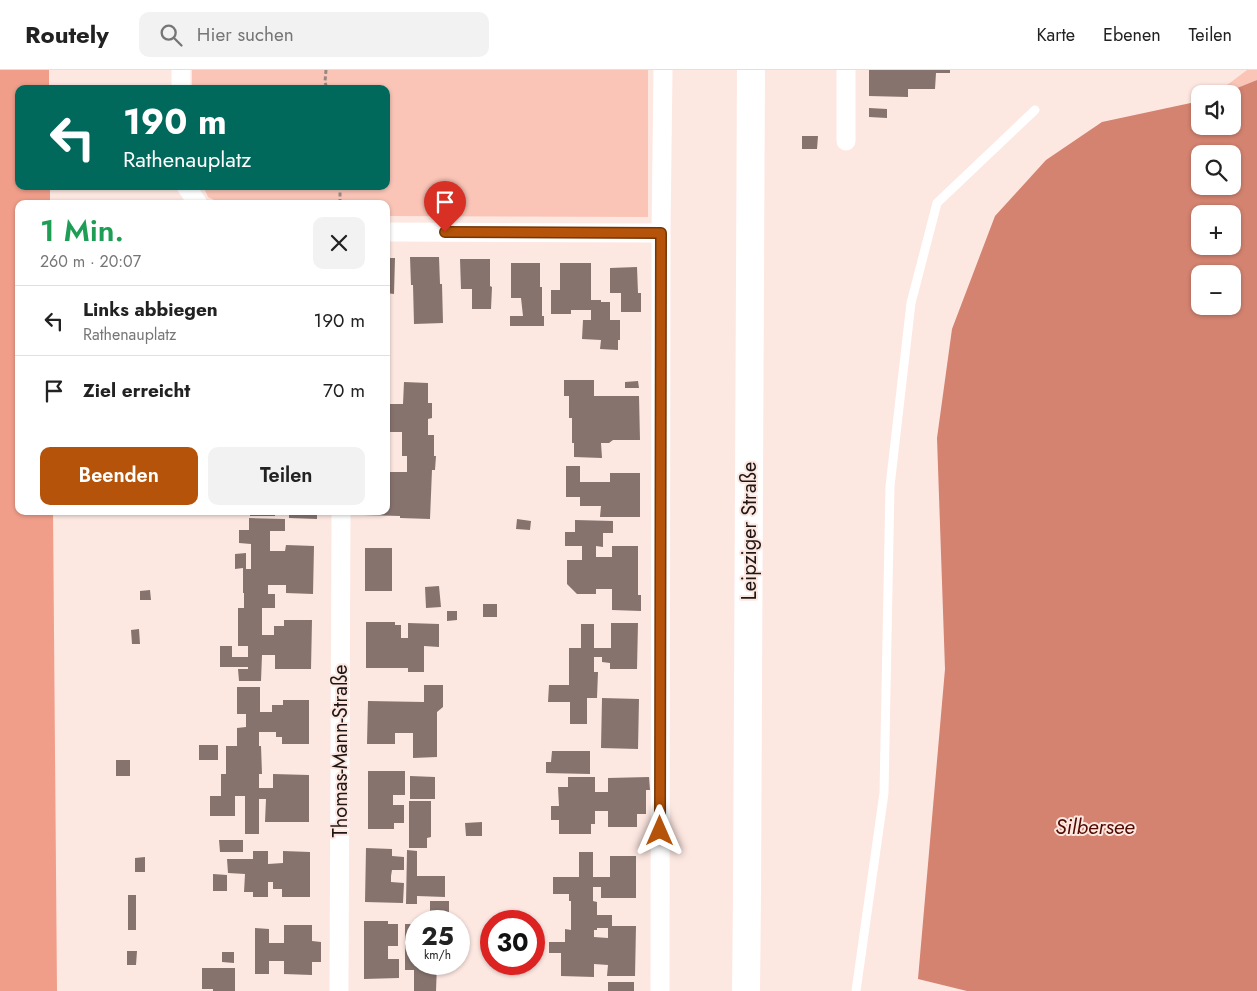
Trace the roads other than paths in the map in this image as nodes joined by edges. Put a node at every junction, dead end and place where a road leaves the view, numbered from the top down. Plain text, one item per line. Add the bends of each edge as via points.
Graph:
1 (181, 70) edge
2 (663, 70) edge
3 (751, 70) edge
4 (846, 70) edge
5 (181, 85) edge
6 (1035, 110) dead end
7 (846, 141) dead end
8 (390, 232) edge
9 (661, 233) junction
10 (341, 515) edge
11 (339, 991) edge
12 (660, 991) edge
13 (746, 991) edge
14 (856, 991) edge

1 - 5 street
2 - 9 street
3 - 13 main road, Leipziger Straße
4 - 7 street
6 - 14 lane via 937,203 911,303 890,486 884,793
8 - 9 street
9 - 12 street
10 - 11 street, Thomas-Mann-Straße

